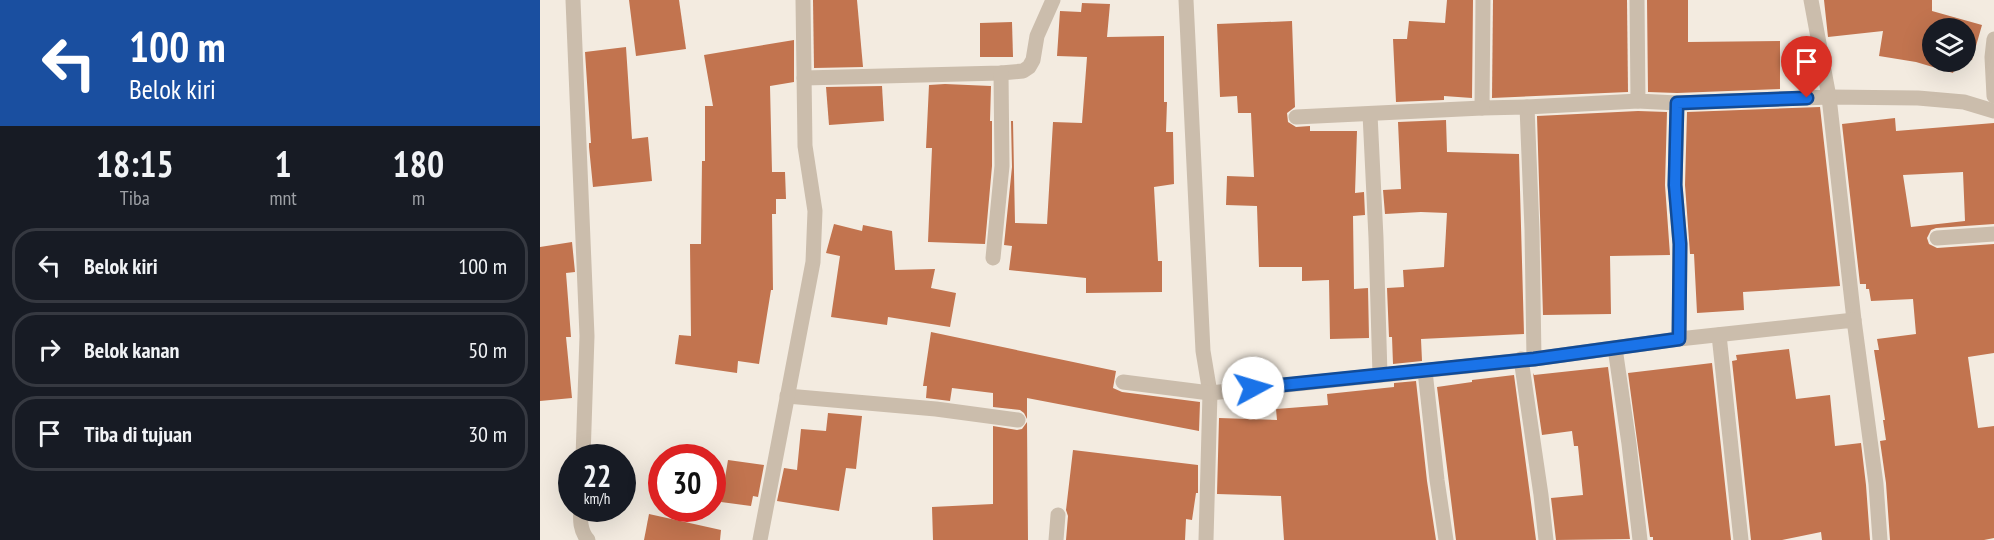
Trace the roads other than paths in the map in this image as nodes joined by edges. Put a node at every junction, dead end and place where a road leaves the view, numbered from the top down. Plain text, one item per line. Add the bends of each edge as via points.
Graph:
1 (573, 0) edge
2 (803, 0) edge
3 (1053, 0) edge
4 (1186, 0) edge
5 (1483, 0) edge
6 (1637, 0) edge
7 (1811, 0) edge
8 (1994, 39) edge
9 (1002, 73) junction
10 (804, 78) junction
11 (1994, 96) edge
12 (1829, 97) junction
13 (1638, 101) junction
14 (1677, 103) junction
15 (1527, 106) junction
16 (1482, 108) junction
17 (1994, 111) edge
18 (1370, 114) junction
19 (1296, 117) dead end
20 (1994, 234) edge
21 (1937, 238) dead end
22 (993, 258) dead end
23 (1854, 320) junction
24 (1719, 335) junction
25 (1679, 339) junction
26 (1615, 348) junction
27 (1527, 359) junction
28 (1425, 371) junction
29 (1380, 375) junction
30 (1123, 382) dead end
31 (1210, 393) junction
32 (787, 396) junction
33 (1018, 420) dead end
34 (583, 444) edge
35 (1058, 516) dead end
36 (580, 522) edge
37 (588, 540) edge
38 (760, 540) edge
39 (1056, 540) edge
40 (1206, 540) edge
41 (1446, 540) edge
42 (1546, 540) edge
43 (1640, 540) edge
44 (1741, 540) edge
45 (1880, 540) edge

1 - 34 street via 587,336
2 - 10 street
3 - 9 street via 1037,36 1029,68
4 - 31 street via 1203,351
5 - 16 street
6 - 13 street
7 - 12 street
8 - 11 street
9 - 10 street
9 - 22 street via 1002,166
10 - 32 street via 805,146 815,211 813,262
12 - 14 street
12 - 17 street via 1918,98 1964,102
12 - 23 street
13 - 14 street
13 - 15 street
14 - 25 street
15 - 16 street
15 - 27 street
16 - 18 street
18 - 19 street
18 - 29 street
20 - 21 street
23 - 24 street
23 - 45 street
24 - 25 street
24 - 44 street
25 - 26 street
26 - 27 street
26 - 43 street
27 - 28 street
27 - 42 street
28 - 29 street
28 - 41 street
29 - 31 street
30 - 31 street
31 - 40 street
32 - 33 street
32 - 38 street
35 - 39 street
36 - 37 street

